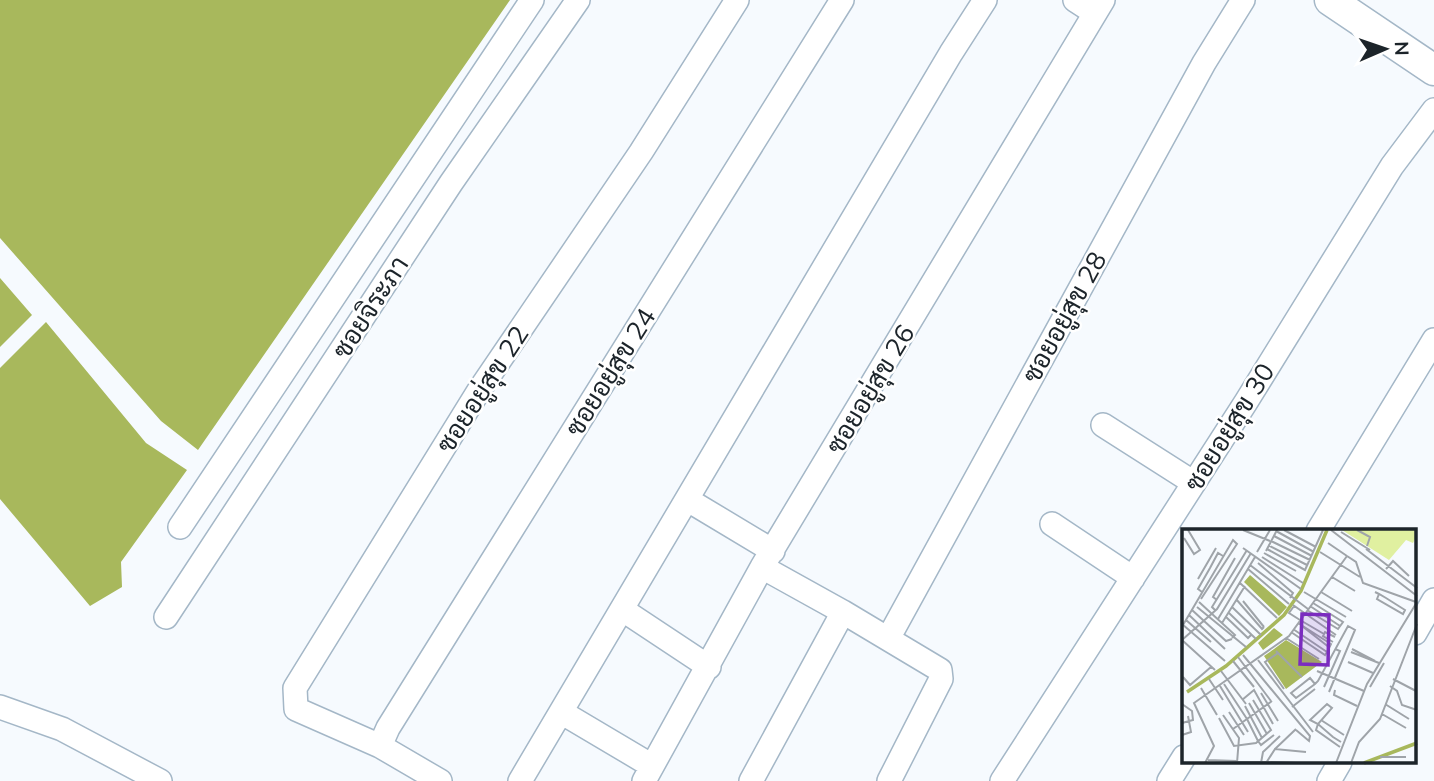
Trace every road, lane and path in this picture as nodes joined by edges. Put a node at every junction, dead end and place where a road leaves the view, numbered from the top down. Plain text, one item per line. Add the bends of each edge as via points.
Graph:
1 (532, 0) edge
2 (578, 0) edge
3 (737, 0) edge
4 (842, 0) edge
5 (985, 0) edge
6 (1075, 0) edge
7 (1243, 0) edge
8 (1330, 0) edge
9 (1099, 6) edge
10 (1434, 70) edge
11 (1434, 110) edge
12 (1434, 340) edge
13 (1103, 425) dead end
14 (1194, 483) junction
15 (688, 500) junction
16 (1052, 524) dead end
17 (180, 527) dead end
18 (1319, 529) edge
19 (768, 559) junction
20 (1132, 578) junction
21 (1434, 600) edge
22 (622, 610) junction
23 (843, 612) junction
24 (166, 617) dead end
25 (1416, 631) edge
26 (889, 637) junction
27 (709, 667) junction
28 (0, 707) edge
29 (561, 712) junction
30 (380, 746) junction
31 (1182, 760) edge
32 (1339, 764) edge
33 (648, 774) edge
34 (160, 781) edge
35 (440, 781) edge
36 (520, 781) edge
37 (751, 781) edge
38 (889, 781) edge
39 (1002, 781) edge
40 (1169, 781) edge
41 (1329, 781) edge

1 - 17 street
2 - 24 street, ซอยจิระภา
3 - 30 street, ซอยอยู่สุข 22 via 478,392 295,688 296,709
4 - 30 street, ซอยอยู่สุข 24
5 - 15 street
6 - 9 street
7 - 26 street, ซอยอยู่สุข 28 via 1203,63
8 - 10 street
9 - 19 street, ซอยอยู่สุข 26
11 - 14 street, ซอยอยู่สุข 30 via 1392,166
12 - 18 street
13 - 14 street
14 - 20 street, ซอยอยู่สุข 30
15 - 19 street
15 - 22 street
16 - 20 street
19 - 23 street
19 - 27 street, ซอยอยู่สุข 26
20 - 39 street, ซอยอยู่สุข 30
21 - 25 street
22 - 27 street
22 - 29 street
23 - 26 street
23 - 37 street
26 - 38 street via 936,666 941,680
27 - 33 street, ซอยอยู่สุข 26
28 - 34 street via 62,729
29 - 33 street
29 - 36 street
30 - 35 street
31 - 40 street
32 - 41 street

